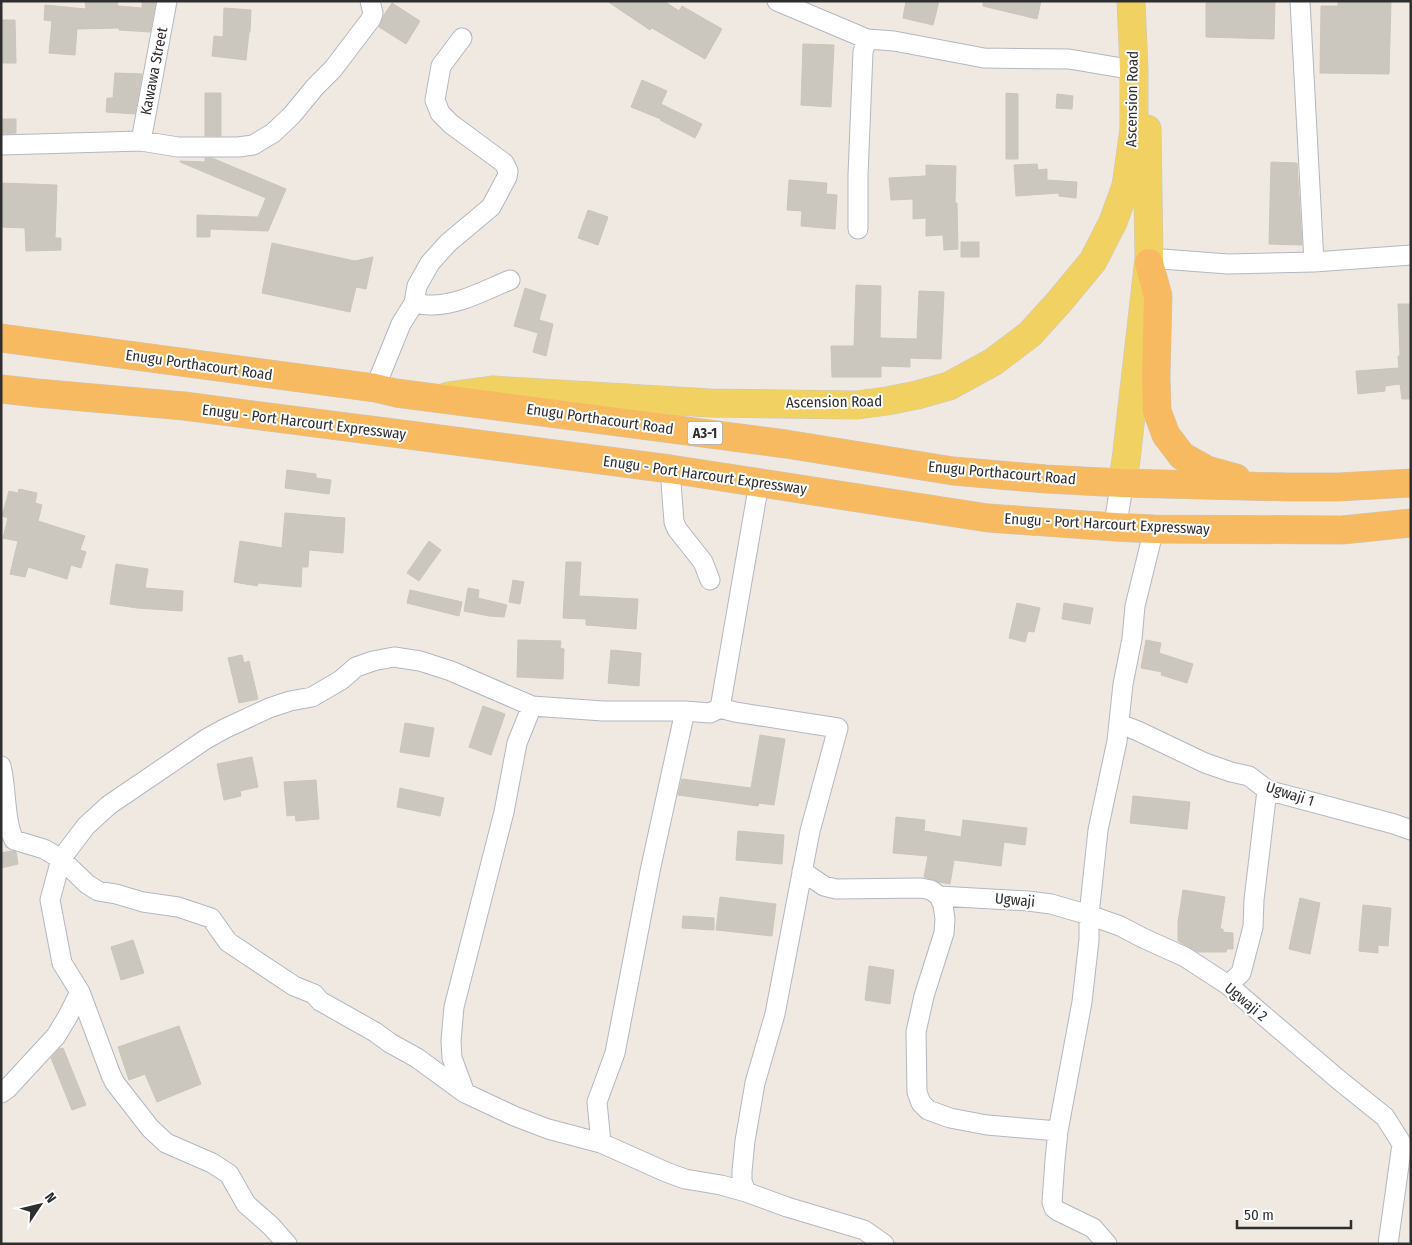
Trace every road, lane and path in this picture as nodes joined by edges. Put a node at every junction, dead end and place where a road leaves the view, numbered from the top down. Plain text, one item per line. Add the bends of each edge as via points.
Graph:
1 (167, 1) edge
2 (370, 1) edge
3 (776, 1) edge
4 (1131, 1) edge
5 (1146, 1) edge
6 (1300, 1) edge
7 (462, 38) dead end
8 (867, 39) junction
9 (1134, 70) junction
10 (141, 141) junction
11 (1, 145) edge
12 (858, 229) dead end
13 (1411, 256) edge
14 (1149, 260) junction
15 (1314, 262) junction
16 (510, 280) dead end
17 (414, 303) junction
18 (1, 338) edge
19 (374, 388) junction
20 (1, 389) edge
21 (37, 394) junction
22 (437, 397) junction
23 (1, 404) edge
24 (670, 469) junction
25 (759, 483) junction
26 (1122, 483) junction
27 (1411, 483) edge
28 (1269, 487) junction
29 (1411, 523) edge
30 (1115, 527) junction
31 (1154, 529) junction
32 (710, 580) dead end
33 (532, 706) junction
34 (720, 708) junction
35 (685, 711) junction
36 (1120, 724) junction
37 (1, 766) edge
38 (1267, 790) junction
39 (1411, 830) edge
40 (8, 843) edge
41 (64, 868) junction
42 (802, 871) junction
43 (939, 896) junction
44 (1089, 915) junction
45 (1228, 985) junction
46 (80, 992) junction
47 (1, 1093) edge
48 (465, 1093) junction
49 (1058, 1132) junction
50 (601, 1143) junction
51 (746, 1192) junction
52 (287, 1244) edge
53 (884, 1244) edge
54 (1107, 1244) edge
55 (1388, 1244) edge

1 - 10 street, Kawawa Street
2 - 10 street via 374,13 371,19 333,69 273,133 253,145 238,147 178,147
3 - 8 street
4 - 9 main road, Ascension Road
5 - 14 main road, Ascension Road
6 - 15 street
7 - 17 street via 441,66 434,100 440,113 451,124 504,162 507,177 491,207 448,243 430,263 416,286
8 - 9 street via 984,58 1069,59
8 - 12 street via 863,52
9 - 22 main road, Ascension Road via 1134,128 1126,186 1113,222 1093,261 1030,334 993,362 949,386 895,400 857,404 710,403 492,390
10 - 11 street
13 - 15 street
14 - 15 street via 1228,264
14 - 26 main road, Ascension Road
14 - 28 highway via 1158,296 1157,411 1166,435 1182,456 1207,470
16 - 17 street via 461,300 430,305
17 - 19 street
18 - 19 highway, Enugu Porthacourt Road / A3-1
19 - 22 highway, Enugu Porthacourt Road / A3-1
20 - 21 highway, Enugu - Port Harcourt Expressway
21 - 23 highway
21 - 24 highway, Enugu - Port Harcourt Expressway via 184,406
22 - 26 highway, Enugu Porthacourt Road / A3-1 via 786,444 953,471
24 - 25 highway, Enugu - Port Harcourt Expressway
24 - 32 street via 674,522 703,562
25 - 30 highway, Enugu - Port Harcourt Expressway via 988,518
25 - 34 street
26 - 28 highway, Enugu Porthacourt Road / A3-1
26 - 30 street
27 - 28 highway, Enugu Porthacourt Road / A3-1
29 - 31 highway, Enugu - Port Harcourt Expressway via 1342,530
30 - 31 highway, Enugu - Port Harcourt Expressway
31 - 36 street via 1135,606
33 - 35 street via 602,711
33 - 41 street via 420,661 394,657 373,661 356,667 312,697 270,708 206,739 109,805 86,826
33 - 48 street via 518,743 504,812 454,1007 452,1058
34 - 35 street via 710,713
34 - 42 street via 838,728
35 - 50 street via 615,1053 597,1102
36 - 38 street, Ugwaji 1 via 1199,760 1249,776
36 - 44 street via 1098,830
37 - 40 street via 10,831
38 - 39 street, Ugwaji 1
38 - 45 street via 1253,927 1241,973
40 - 41 street via 44,849
41 - 46 street via 50,900 62,963
41 - 48 street via 98,891 178,907 211,918 228,942 294,986 314,994 320,1001 417,1058
42 - 43 street, Ugwaji via 830,888 921,888
42 - 51 street via 775,1014 755,1083 742,1170
43 - 44 street, Ugwaji via 1028,901
43 - 49 street via 945,919 944,933 916,1032 917,1092 921,1103 928,1110 950,1118
44 - 45 street, Ugwaji 2 via 1185,957
44 - 49 street via 1082,1002
45 - 55 street, Ugwaji 2 via 1385,1117 1402,1144
46 - 47 street via 56,1036
46 - 52 street via 111,1076 150,1128 166,1143 229,1174 246,1204
48 - 50 street via 548,1129
49 - 54 street via 1054,1208 1092,1228
50 - 51 street via 685,1179
51 - 53 street via 864,1230

